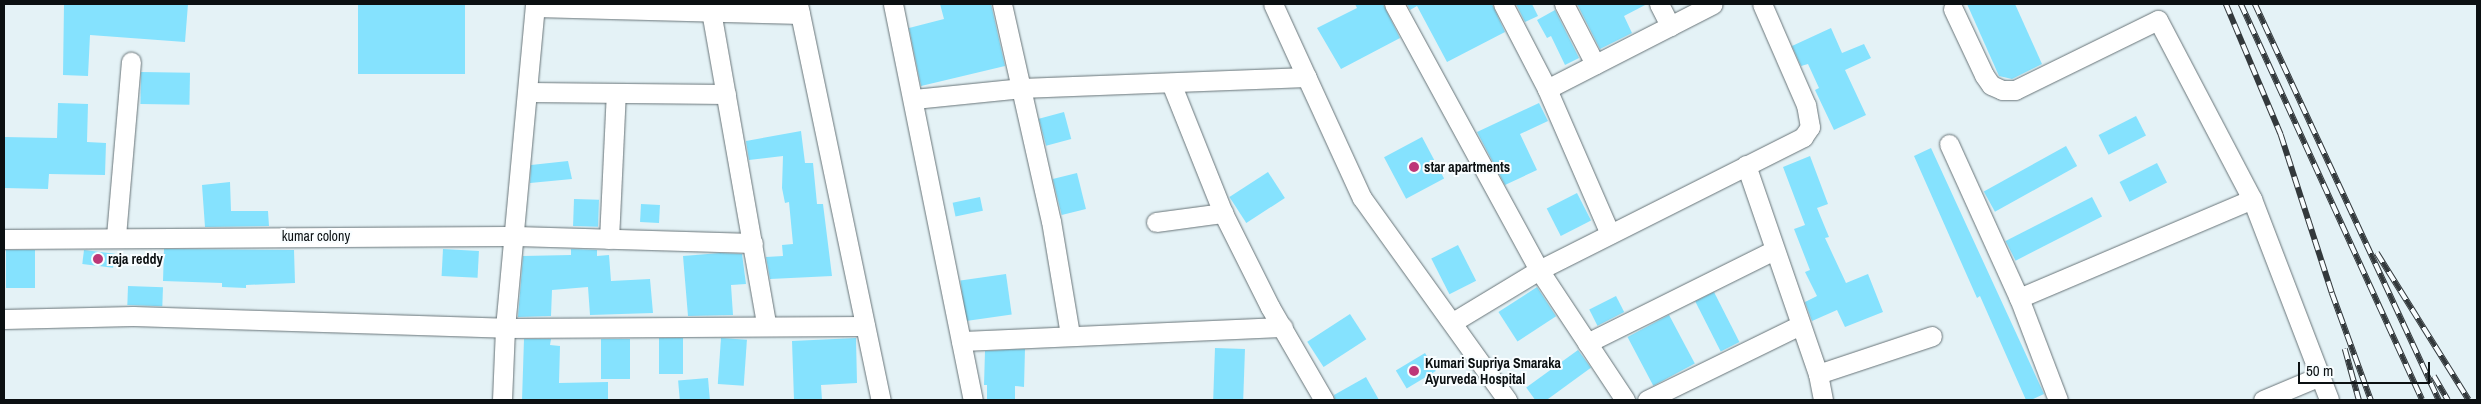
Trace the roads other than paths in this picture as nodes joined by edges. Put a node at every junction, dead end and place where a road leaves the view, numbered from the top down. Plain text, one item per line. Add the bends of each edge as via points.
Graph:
1 (893, 4) edge
2 (1002, 4) edge
3 (1273, 4) edge
4 (1394, 4) edge
5 (1503, 4) edge
6 (1564, 4) edge
7 (1659, 4) edge
8 (1712, 4) edge
9 (1762, 4) edge
10 (535, 5) edge
11 (799, 9) edge
12 (1953, 9) dead end
13 (711, 12) junction
14 (2156, 12) edge
15 (1670, 26) junction
16 (131, 62) dead end
17 (1595, 64) junction
18 (1307, 77) junction
19 (1171, 83) junction
20 (1022, 88) junction
21 (1547, 89) junction
22 (528, 92) junction
23 (616, 92) junction
24 (726, 94) junction
25 (914, 99) junction
26 (1949, 144) dead end
27 (1746, 165) junction
28 (2252, 199) junction
29 (1223, 213) junction
30 (1156, 222) dead end
31 (1610, 234) junction
32 (116, 236) junction
33 (516, 236) junction
34 (609, 238) junction
35 (6, 239) edge
36 (753, 243) junction
37 (1774, 250) junction
38 (1539, 270) junction
39 (2020, 298) junction
40 (4, 319) edge
41 (1453, 322) junction
42 (766, 324) junction
43 (1800, 325) junction
44 (865, 326) junction
45 (1282, 327) junction
46 (505, 328) junction
47 (1070, 334) junction
48 (1932, 336) dead end
49 (960, 341) junction
50 (1587, 343) junction
51 (1818, 374) junction
52 (2318, 377) junction
53 (502, 400) edge
54 (881, 400) edge
55 (973, 400) edge
56 (1324, 400) edge
57 (1508, 400) edge
58 (1625, 400) edge
59 (1647, 400) edge
60 (1823, 400) edge
61 (2058, 400) edge
62 (2263, 400) edge
63 (2329, 400) edge

1 - 25 street
2 - 20 street
3 - 18 street
4 - 38 street
5 - 21 street
6 - 17 street
7 - 15 street
8 - 15 street
9 - 27 street via 1806,105 1810,127 1793,144
10 - 13 street
10 - 22 street
11 - 13 street
11 - 44 street
12 - 14 street via 1984,75 1991,85 2002,90 2016,90
13 - 24 street
14 - 28 street
15 - 17 street
16 - 32 street
17 - 21 street
18 - 19 street
18 - 41 street via 1362,198
19 - 20 street
19 - 29 street
20 - 25 street
20 - 47 street via 1051,221
21 - 31 street
22 - 23 street
22 - 33 street
23 - 24 street
23 - 34 street
24 - 36 street
25 - 49 street
26 - 39 street
27 - 31 street
27 - 37 street
28 - 39 street
28 - 52 street
29 - 30 street
29 - 45 street
31 - 38 street
32 - 33 street, kumar colony
32 - 35 street, kumar colony
33 - 34 street, kumar colony
33 - 46 street
34 - 36 street, kumar colony
36 - 42 street
37 - 43 street
37 - 50 street
38 - 41 street
38 - 50 street
39 - 61 street
40 - 46 street via 133,316
41 - 57 street
42 - 44 street
42 - 46 street
43 - 51 street
43 - 59 street
44 - 54 street
45 - 47 street
45 - 56 street
46 - 53 street
47 - 49 street
48 - 51 street
49 - 55 street
50 - 58 street
51 - 60 street
52 - 62 street
52 - 63 street

